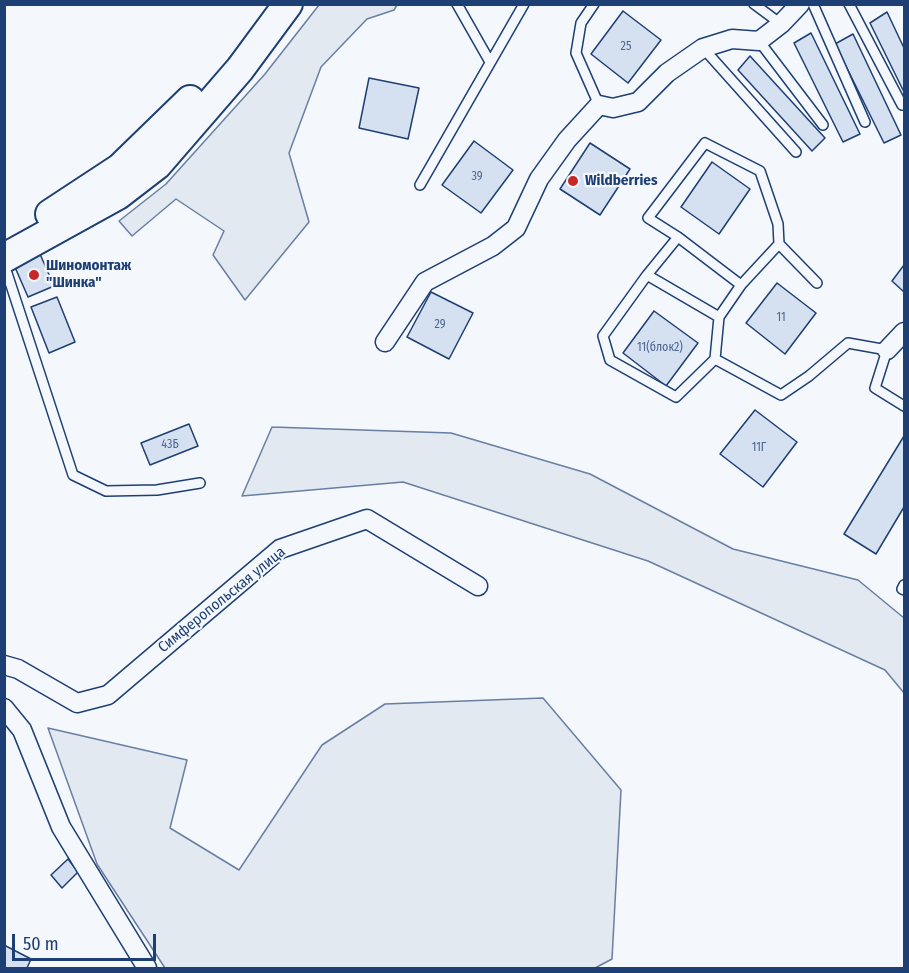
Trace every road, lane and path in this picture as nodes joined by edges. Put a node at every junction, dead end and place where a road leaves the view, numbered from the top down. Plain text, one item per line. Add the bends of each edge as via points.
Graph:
1 (266, 4) edge
2 (288, 4) edge
3 (457, 4) edge
4 (524, 4) edge
5 (594, 4) edge
6 (754, 4) edge
7 (800, 4) edge
8 (813, 4) edge
9 (849, 4) edge
10 (781, 24) junction
11 (759, 41) junction
12 (703, 48) junction
13 (490, 62) junction
14 (599, 105) junction
15 (902, 105) dead end
16 (865, 122) dead end
17 (823, 125) dead end
18 (796, 152) dead end
19 (420, 185) dead end
20 (678, 237) junction
21 (4, 238) edge
22 (779, 244) junction
23 (4, 258) edge
24 (4, 264) edge
25 (647, 275) junction
26 (817, 283) dead end
27 (741, 285) junction
28 (719, 317) junction
29 (904, 332) edge
30 (385, 342) dead end
31 (888, 350) junction
32 (716, 359) junction
33 (904, 406) edge
34 (200, 483) dead end
35 (904, 585) edge
36 (478, 586) dead end
37 (904, 590) edge
38 (4, 665) edge
39 (4, 708) edge
40 (147, 969) edge

1 - 21 highway via 180,111 120,168 39,221
2 - 23 highway via 240,69 157,165 118,195
3 - 13 lane
4 - 13 lane
5 - 14 lane via 581,23 576,52
6 - 10 lane
7 - 10 street
8 - 16 lane
9 - 15 lane
10 - 11 street
11 - 12 street via 732,39
11 - 17 lane
12 - 14 street via 668,73 638,102 613,108
12 - 18 lane
13 - 19 lane
14 - 30 street via 538,179 516,228 493,246 425,282
20 - 22 lane via 648,218 705,143 760,171 778,224
20 - 25 lane
20 - 27 lane
22 - 26 lane
22 - 27 lane
24 - 34 lane via 73,475 106,491 157,490
25 - 28 lane
25 - 32 lane via 603,336 610,360 676,397
27 - 28 lane
28 - 32 lane
29 - 31 street
31 - 32 lane via 848,343 781,395
31 - 33 lane via 875,388
35 - 37 lane
36 - 38 street, Симферопольская улица via 367,519 280,549 108,695 77,703
39 - 40 street via 22,730 61,827

